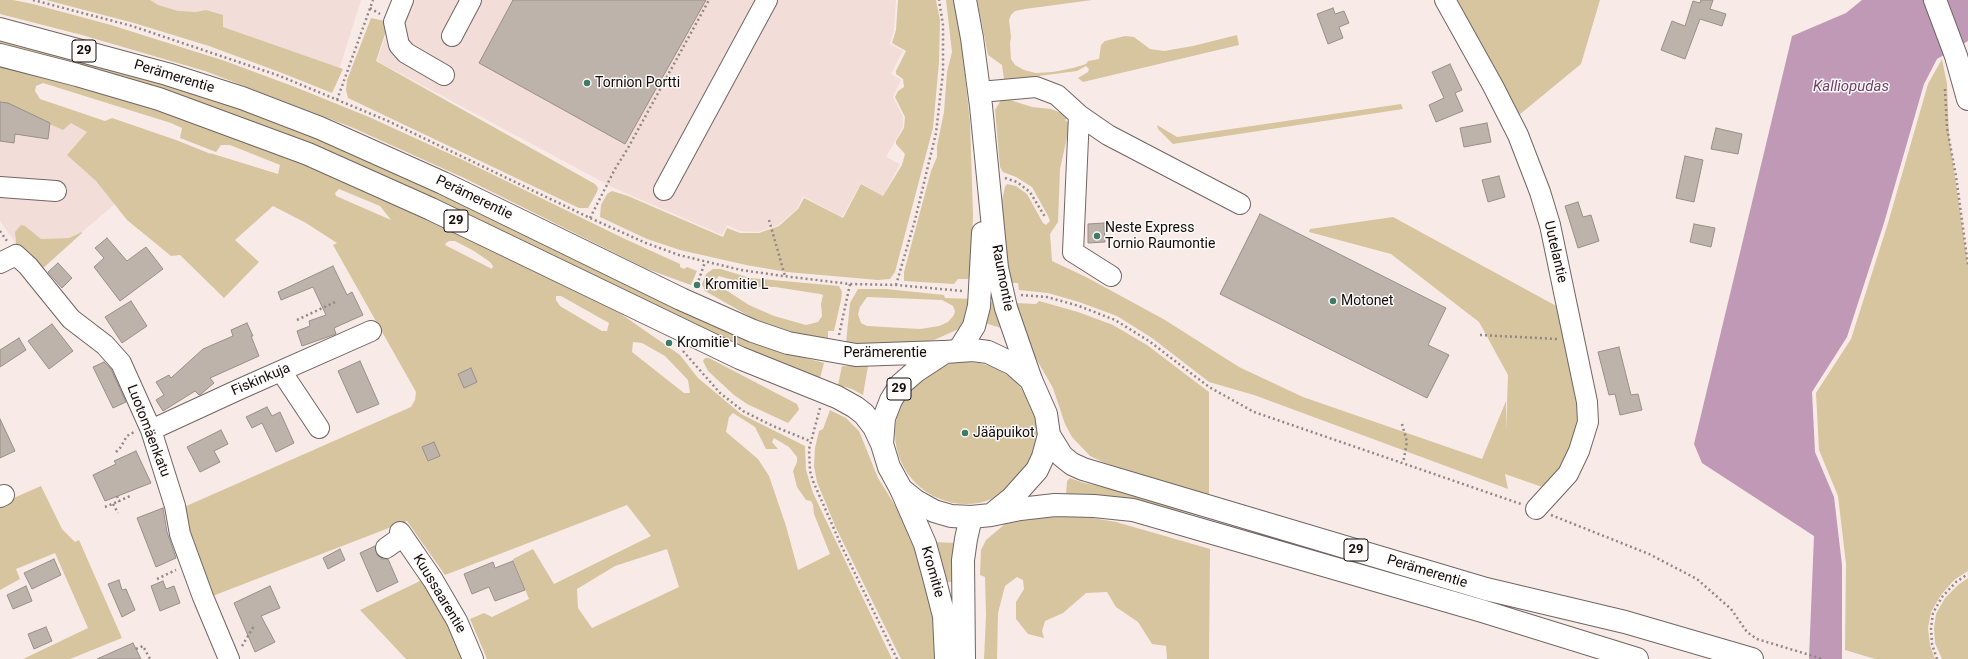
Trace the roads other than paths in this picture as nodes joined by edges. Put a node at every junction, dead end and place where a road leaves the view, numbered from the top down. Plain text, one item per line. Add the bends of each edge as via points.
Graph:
1 (404, 0) edge
2 (471, 0) edge
3 (767, 0) edge
4 (964, 0) edge
5 (1445, 0) edge
6 (1935, 0) edge
7 (0, 29) edge
8 (452, 36) dead end
9 (0, 55) edge
10 (444, 75) dead end
11 (980, 92) junction
12 (1968, 99) edge
13 (1079, 115) junction
14 (987, 172) junction
15 (0, 187) edge
16 (664, 190) dead end
17 (56, 191) dead end
18 (1240, 204) dead end
19 (0, 264) edge
20 (1111, 276) dead end
21 (371, 332) dead end
22 (952, 351) junction
23 (281, 372) junction
24 (1031, 380) junction
25 (149, 426) junction
26 (319, 428) dead end
27 (1049, 435) junction
28 (882, 444) junction
29 (900, 489) junction
30 (1536, 509) road end
31 (981, 516) junction
32 (386, 548) dead end
33 (236, 653) edge
34 (474, 659) edge
35 (946, 659) edge
36 (964, 659) edge
37 (1637, 659) edge
38 (1752, 659) edge

1 - 10 street via 394,22 400,45 406,53
2 - 8 street
3 - 16 street
4 - 11 main road, Raumontie
5 - 30 street, Uutelantie via 1518,135 1537,185 1550,225 1587,402 1586,434 1568,474
6 - 12 main road via 1956,56
7 - 22 main road, Perämerentie / 29 via 167,74 242,98 320,128 443,183 681,299 788,344 856,355
9 - 28 main road, Perämerentie / 29 via 159,100 308,154 431,209 740,358 838,397 864,414
11 - 13 street via 1036,87 1057,95
11 - 14 main road, Raumontie
13 - 18 street via 1108,135
13 - 20 street via 1073,252
14 - 22 main road, Raumontie via 979,306 974,326
14 - 24 main road, Raumontie via 997,268 1006,308
15 - 17 street
19 - 25 street, Luotomäenkatu via 16,255 71,319 116,356
21 - 23 street, Fiskinkuja
22 - 24 main road, 29 via 973,350 1000,357 1014,364
22 - 28 main road, 29 via 916,371 901,384 884,418
23 - 25 street, Fiskinkuja
23 - 26 street
24 - 27 main road, 29 via 1046,414
25 - 33 street, Luotomäenkatu via 175,506 180,534 203,597
27 - 31 main road, 29 via 1037,470 1012,498
27 - 38 main road, Perämerentie / 29 via 1062,456 1083,469 1486,589 1625,622
28 - 29 main road, 29 via 888,467
29 - 31 main road, 29 via 934,511 952,516
29 - 35 main road, Kromitie via 925,544 934,577 944,616
31 - 36 main road, Kromitie via 966,539
31 - 37 main road, Perämerentie / 29 via 1055,506 1112,507 1151,514
32 - 34 street, Kuussaarentie via 401,534 457,620

